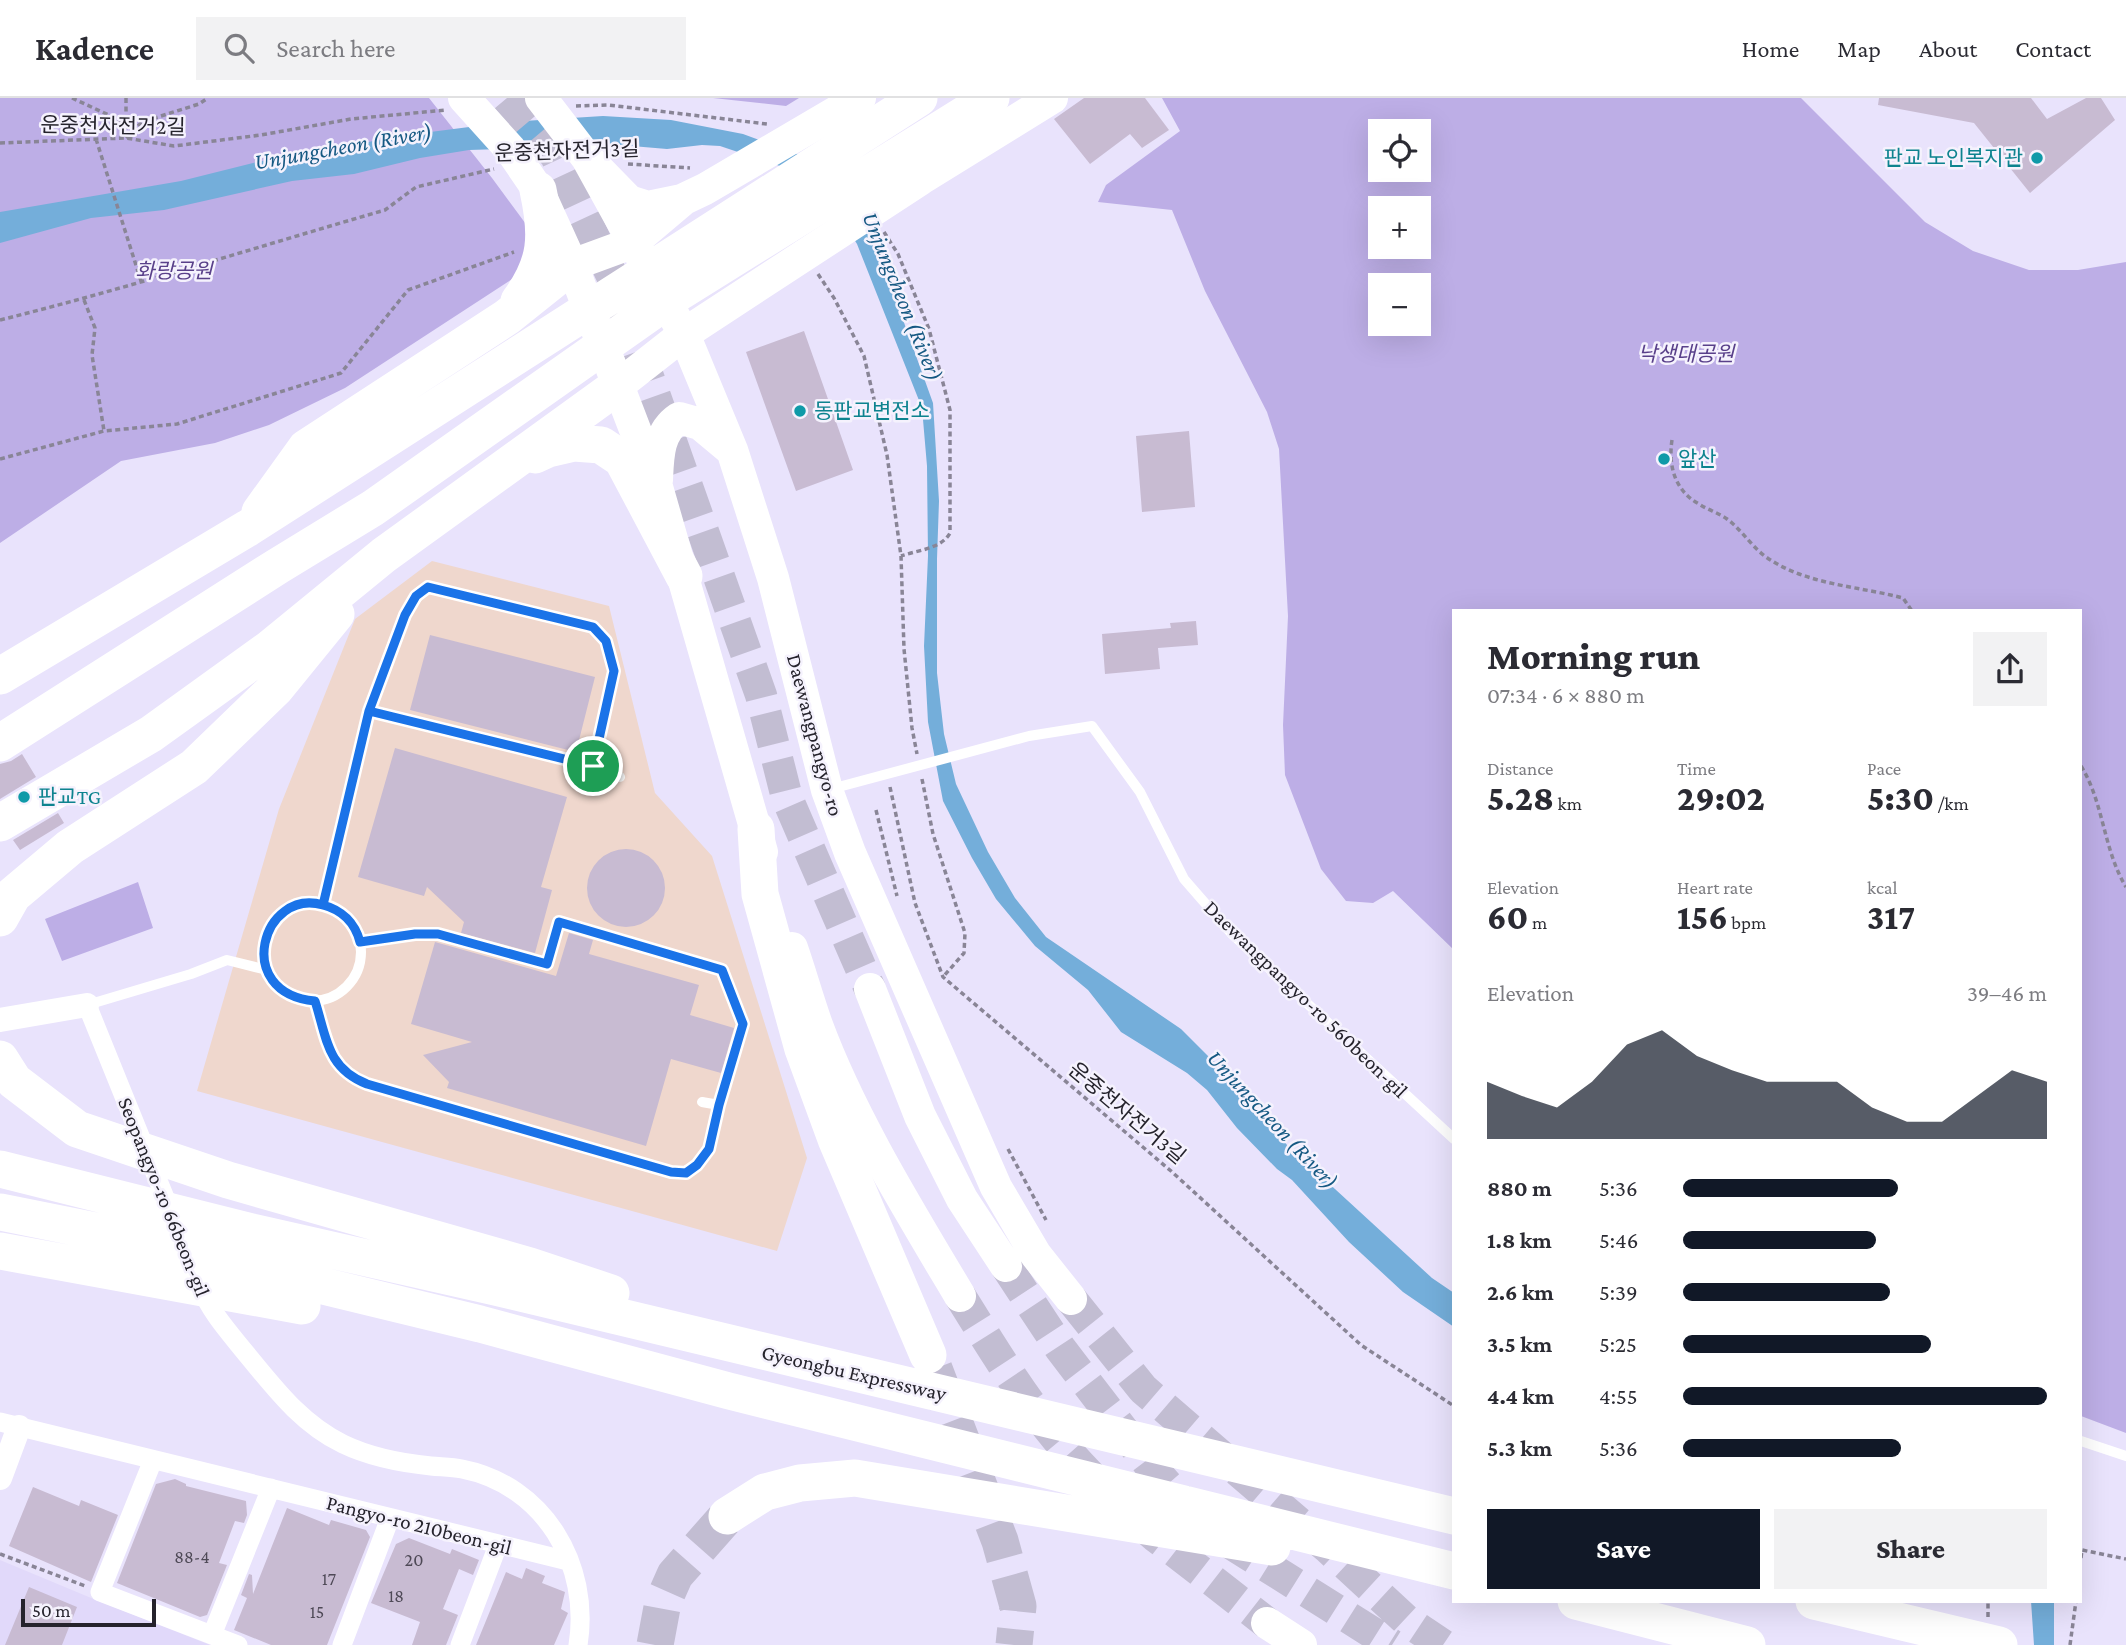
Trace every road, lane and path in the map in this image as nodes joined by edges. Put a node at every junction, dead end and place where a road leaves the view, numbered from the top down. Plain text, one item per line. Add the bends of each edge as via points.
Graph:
1 (72, 98) edge
2 (125, 98) edge
3 (208, 98) edge
4 (464, 98) edge
5 (541, 98) edge
6 (860, 98) edge
7 (991, 98) edge
8 (1052, 98) edge
9 (908, 105) edge
10 (434, 111) dead end
11 (126, 123) junction
12 (126, 138) junction
13 (96, 139) junction
14 (0, 143) edge
15 (503, 168) dead end
16 (615, 178) junction
17 (696, 186) junction
18 (538, 190) junction
19 (632, 243) junction
20 (517, 251) dead end
21 (804, 264) junction
22 (572, 265) junction
23 (141, 281) junction
24 (84, 300) junction
25 (507, 317) junction
26 (0, 320) edge
27 (684, 334) junction
28 (619, 386) junction
29 (104, 431) junction
30 (1672, 440) dead end
31 (732, 450) junction
32 (0, 459) edge
33 (490, 477) junction
34 (657, 486) junction
35 (248, 528) junction
36 (939, 545) dead end
37 (384, 555) junction
38 (684, 576) junction
39 (1911, 609) edge
40 (0, 676) edge
41 (369, 711) junction
42 (0, 743) edge
43 (593, 766) junction
44 (2082, 768) edge
45 (887, 775) junction
46 (620, 777) dead end
47 (827, 790) junction
48 (876, 810) dead end
49 (0, 823) edge
50 (755, 830) junction
51 (2126, 887) edge
52 (323, 905) junction
53 (900, 907) dead end
54 (0, 918) edge
55 (360, 942) junction
56 (267, 970) junction
57 (870, 989) tunnel mouth
58 (315, 1001) junction
59 (87, 1005) junction
60 (0, 1020) edge
61 (0, 1059) edge
62 (0, 1089) edge
63 (702, 1102) dead end
64 (719, 1105) junction
65 (77, 1129) junction
66 (1452, 1137) edge
67 (1004, 1142) dead end
68 (0, 1169) edge
69 (0, 1212) edge
70 (1048, 1223) dead end
71 (0, 1251) edge
72 (1006, 1266) tunnel mouth
73 (278, 1289) junction
74 (960, 1296) tunnel mouth
75 (1071, 1299) tunnel mouth
76 (928, 1355) tunnel mouth
77 (866, 1376) junction
78 (1452, 1405) edge
79 (10, 1425) edge
80 (2082, 1441) edge
81 (2126, 1456) edge
82 (153, 1460) junction
83 (0, 1478) edge
84 (271, 1488) junction
85 (727, 1516) tunnel mouth
86 (1452, 1516) edge
87 (390, 1518) junction
88 (498, 1545) junction
89 (2082, 1550) edge
90 (0, 1554) edge
91 (2126, 1559) edge
92 (568, 1561) junction
93 (1452, 1571) edge
94 (1452, 1583) edge
95 (100, 1592) junction
96 (1560, 1603) edge
97 (1584, 1603) edge
98 (1822, 1603) edge
99 (2076, 1603) edge
100 (1267, 1623) tunnel mouth
101 (1663, 1623) junction
102 (212, 1635) junction
103 (238, 1645) edge
104 (342, 1645) edge
105 (460, 1645) edge
106 (578, 1645) edge
107 (1301, 1645) edge
108 (1747, 1645) edge
109 (1999, 1645) edge
110 (2070, 1645) edge

1 - 11 path
2 - 11 path
3 - 12 path via 142,122
4 - 18 main road via 510,149
5 - 16 main road, Daewangpangyo-ro via 587,158
6 - 17 main road
7 - 42 highway via 681,291 373,508
8 - 21 main road via 921,179
9 - 35 highway
10 - 12 path, 운중천자전거2길 via 174,146
11 - 12 path
12 - 13 path, 운중천자전거2길
13 - 14 path, 운중천자전거2길
13 - 23 path
15 - 23 path, 운중천자전거3길 via 416,187 385,209
16 - 17 path, 운중천자전거3길 via 653,164
16 - 17 main road via 629,201 648,207
16 - 19 main road, Daewangpangyo-ro
17 - 19 main road
18 - 22 main road
18 - 25 highway via 545,222 544,250 529,287
19 - 22 main road
19 - 27 main road, Daewangpangyo-ro
20 - 29 path via 408,290 341,373 177,424
21 - 27 main road
21 - 36 path via 834,298 864,356 887,455 901,556
22 - 25 highway
22 - 28 main road
23 - 24 path, 운중천자전거3길
24 - 26 path, 운중천자전거3길
24 - 29 path via 95,328 92,355
25 - 35 highway via 306,448
27 - 28 main road
27 - 31 main road, Daewangpangyo-ro
28 - 33 highway
28 - 34 main road
29 - 32 path
30 - 39 path via 1674,474 1685,495 1724,517 1768,558 1847,588 1903,598
31 - 34 main road via 700,424 679,418 658,449
31 - 47 main road, Daewangpangyo-ro via 773,578
33 - 37 highway
33 - 38 highway via 548,449 574,443 601,445 622,459
34 - 38 main road
35 - 40 highway
37 - 49 highway via 269,649 150,734
37 - 54 highway via 275,689 194,767 70,847 13,895
38 - 50 main road
41 - 43 lane
41 - 43 lane via 405,615 416,596 428,587 593,627 606,641 614,671
41 - 52 lane
43 - 46 lane
44 - 51 path via 2095,796 2111,858
45 - 47 lane
45 - 66 lane, Daewangpangyo-ro 560beon-gil via 1029,736 1092,726 1140,792 1184,879 1231,933
45 - 78 path, 운중천자전거3길 via 915,903 943,977 1171,1171 1361,1345
47 - 75 main road, Daewangpangyo-ro via 850,853 996,1187 1036,1255
48 - 53 path
50 - 74 main road via 818,1027 904,1201
50 - 76 highway via 760,894 803,1049
52 - 55 lane via 348,918
52 - 56 lane via 302,904 273,922 265,937
55 - 58 lane via 360,964 354,978 344,990
55 - 64 lane via 438,934 547,964 559,922 722,970 743,1024
56 - 58 lane via 286,994
56 - 59 lane via 227,960
57 - 72 main road via 919,1116 962,1199
58 - 64 lane via 331,1054 349,1077 671,1172 686,1173 709,1149
59 - 60 street
59 - 92 street, Seopangyo-ro 66beon-gil via 208,1305 277,1393 297,1414 344,1445 387,1459 462,1469 511,1489 548,1519
61 - 65 highway via 14,1082
62 - 65 highway
63 - 64 lane
65 - 77 highway via 228,1180 530,1266
67 - 70 path
68 - 77 highway, Gyeongbu Expressway
69 - 73 highway via 100,1232
71 - 73 highway via 115,1273
73 - 93 highway via 480,1324 729,1391
77 - 86 highway, Gyeongbu Expressway
79 - 82 street, Pangyo-ro 210beon-gil
79 - 83 street
80 - 81 lane
82 - 84 street, Pangyo-ro 210beon-gil
82 - 95 street
84 - 87 street, Pangyo-ro 210beon-gil
84 - 102 street
85 - 94 highway via 765,1492 800,1483 855,1478 1272,1547
87 - 88 street, Pangyo-ro 210beon-gil
87 - 104 street
88 - 92 street, Pangyo-ro 210beon-gil
88 - 105 street
89 - 91 path
90 - 95 path
92 - 106 street, Seopangyo-ro 66beon-gil via 579,1606
95 - 102 street
96 - 101 highway
97 - 101 highway
98 - 109 highway
99 - 110 path
100 - 107 main road
101 - 108 highway
102 - 103 street

